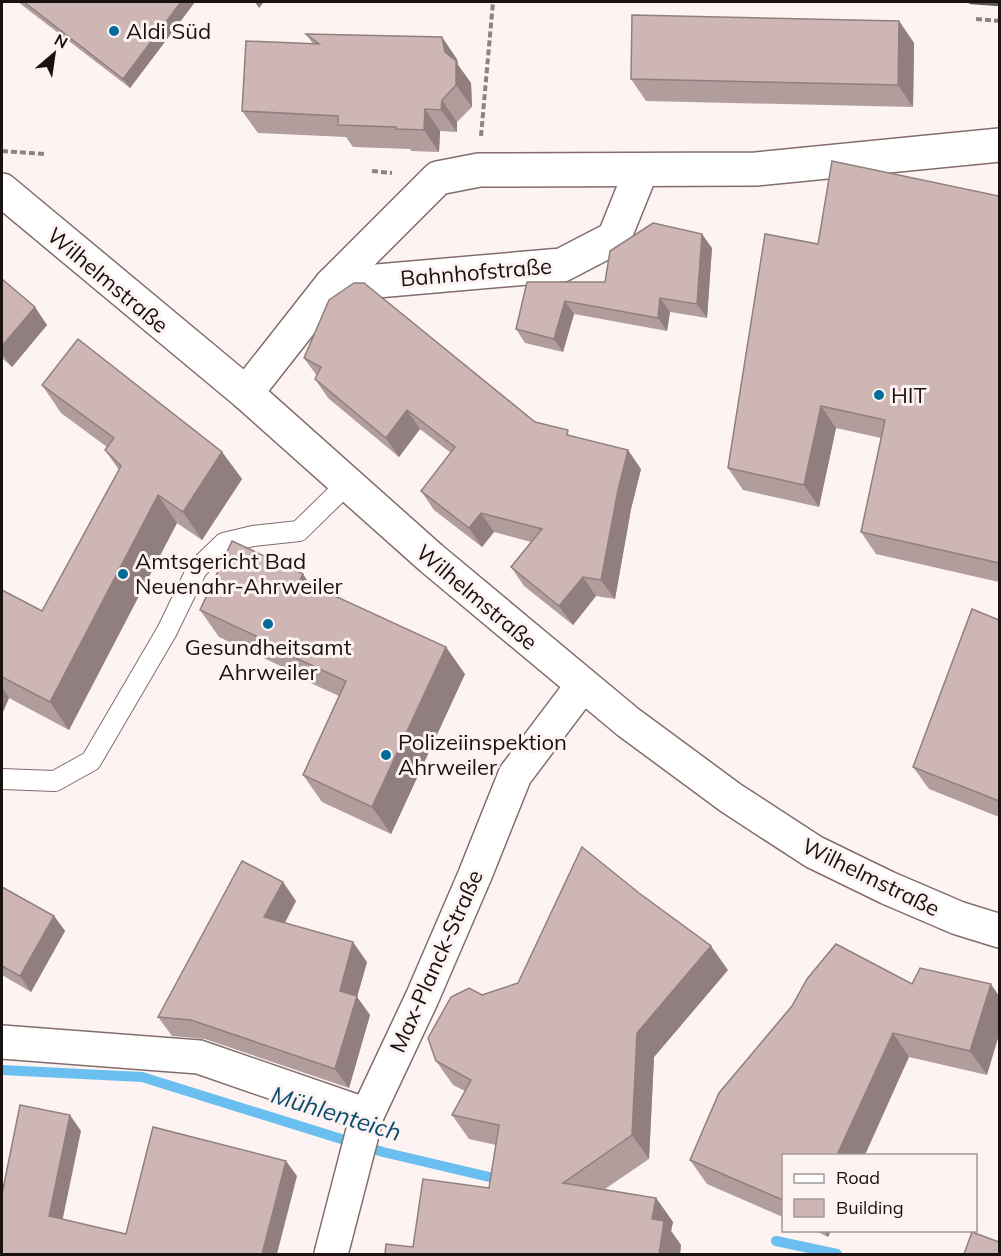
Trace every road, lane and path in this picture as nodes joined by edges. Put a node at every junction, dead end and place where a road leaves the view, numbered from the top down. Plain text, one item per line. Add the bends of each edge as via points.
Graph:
1 (493, 2) edge
2 (976, 19) dead end
3 (999, 21) edge
4 (999, 145) edge
5 (2, 151) edge
6 (44, 154) dead end
7 (479, 170) junction
8 (641, 171) junction
9 (2, 190) edge
10 (331, 285) junction
11 (246, 393) junction
12 (347, 484) junction
13 (582, 686) junction
14 (2, 779) edge
15 (999, 931) edge
16 (2, 1042) edge
17 (362, 1135) junction
18 (331, 1254) edge

1 - 7 path
2 - 3 path
4 - 8 street via 756,169
5 - 6 path
7 - 8 street
7 - 10 street via 438,178
8 - 10 street, Bahnhofstraße via 614,238 562,265
9 - 11 street, Wilhelmstraße
10 - 11 street
11 - 12 street, Wilhelmstraße
12 - 13 street, Wilhelmstraße
12 - 14 lane via 299,531 224,543 197,569 162,640 91,760 55,781
13 - 15 street, Wilhelmstraße via 731,798 814,852 948,914
13 - 17 street, Max-Planck-Straße via 515,775
16 - 17 street via 198,1057
17 - 18 street, Max-Planck-Straße

